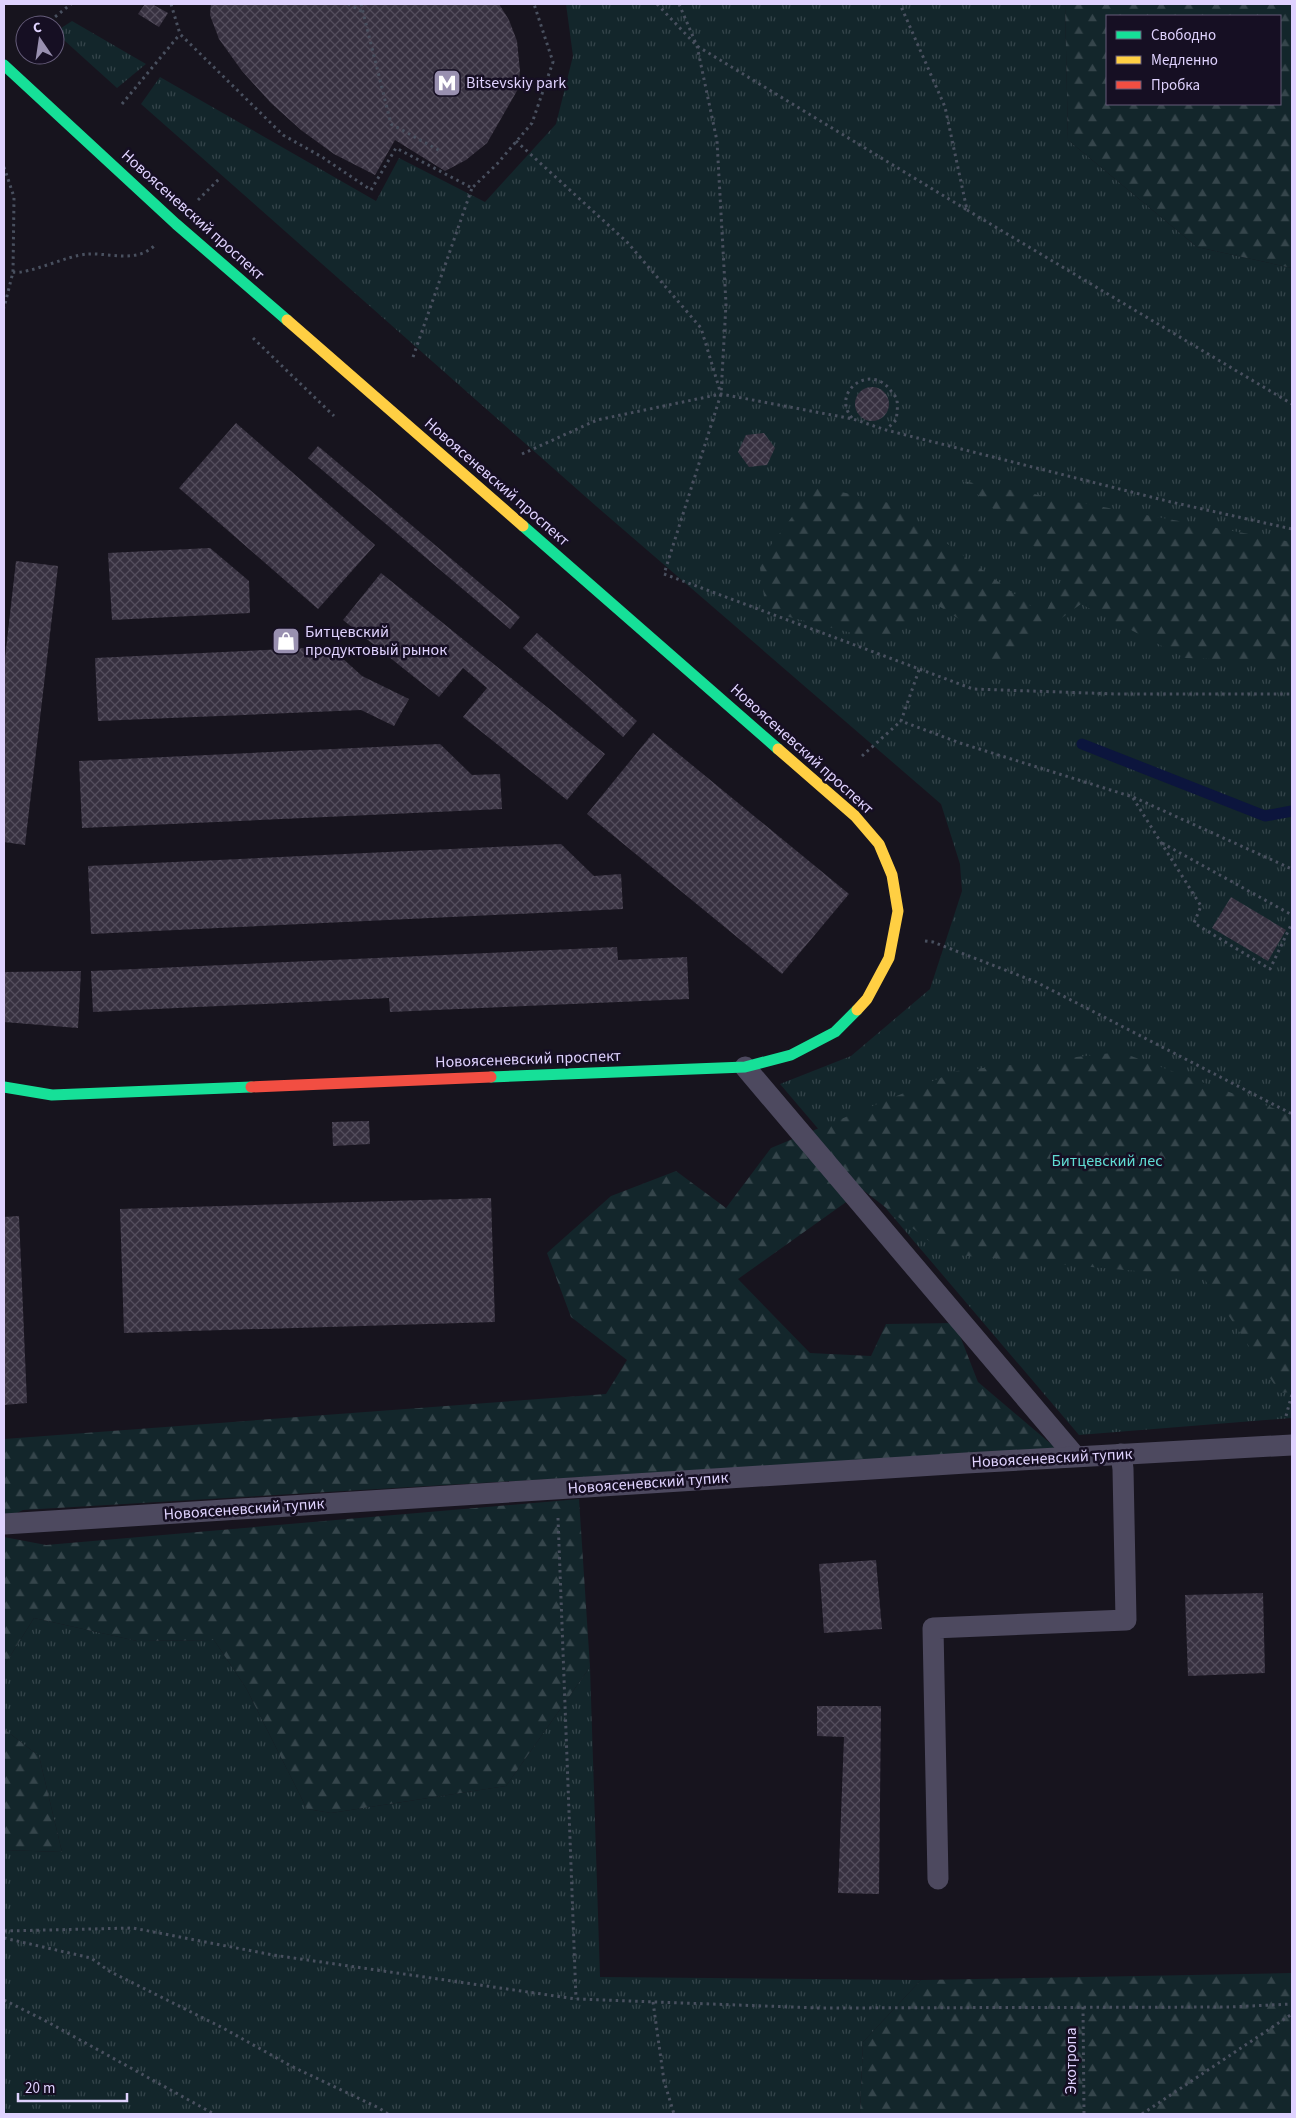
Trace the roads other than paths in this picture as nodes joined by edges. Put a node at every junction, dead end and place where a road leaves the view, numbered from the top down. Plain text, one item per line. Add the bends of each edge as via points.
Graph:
1 (4, 65) edge
2 (745, 1066) junction
3 (4, 1087) edge
4 (1292, 1445) edge
5 (1121, 1454) junction
6 (1075, 1456) junction
7 (4, 1524) edge
8 (938, 1879) dead end

1 - 2 street, Новоясеневский проспект via 176,224 855,816 879,844 892,876 898,911 889,958 867,999 835,1032 791,1055
2 - 3 street, Новоясеневский проспект via 52,1095
2 - 6 lane
4 - 5 lane, Новоясеневский тупик
5 - 6 lane, Новоясеневский тупик
5 - 8 lane via 1126,1620 933,1628
6 - 7 lane, Новоясеневский тупик

